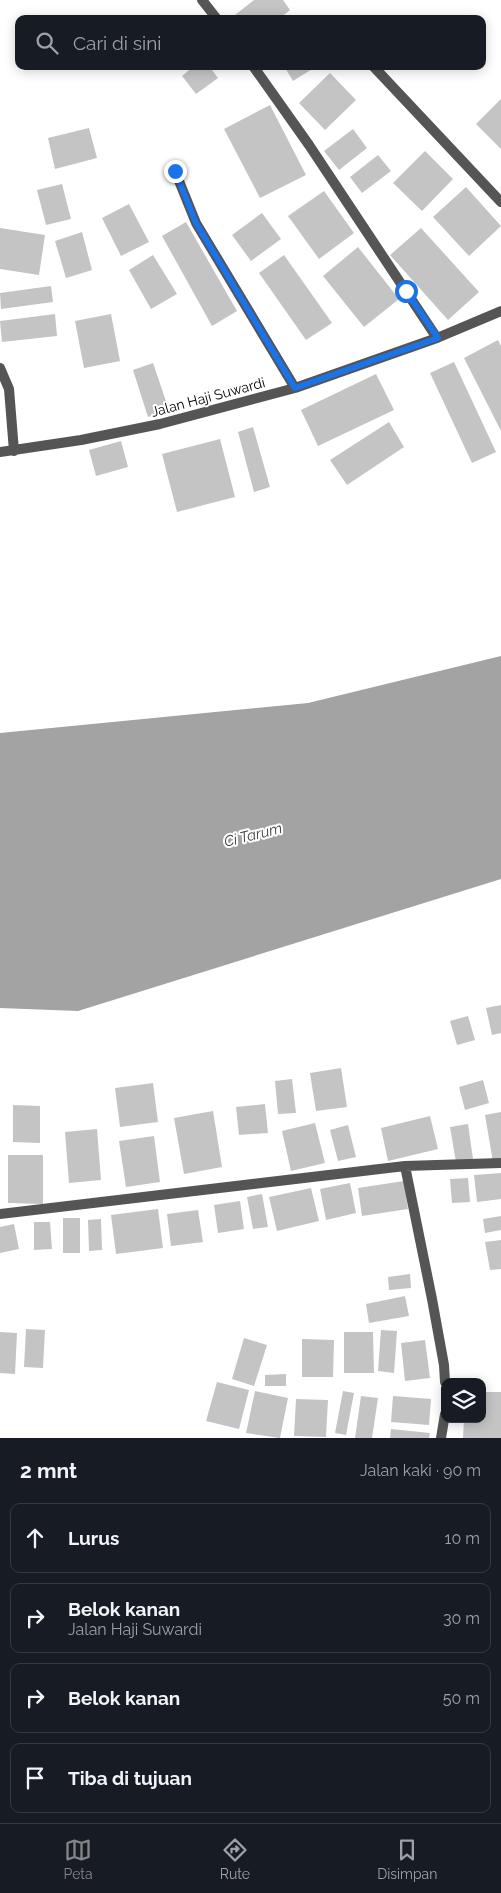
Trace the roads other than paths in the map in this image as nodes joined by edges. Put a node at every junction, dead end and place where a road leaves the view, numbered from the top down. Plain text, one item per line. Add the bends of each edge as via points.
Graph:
1 (202, 0) edge
2 (214, 15) edge
3 (256, 70) edge
4 (377, 70) edge
5 (175, 171) dead end
6 (501, 202) edge
7 (501, 312) edge
8 (438, 338) junction
9 (0, 368) edge
10 (295, 388) junction
11 (14, 451) junction
12 (0, 452) edge
13 (501, 1163) edge
14 (405, 1166) junction
15 (0, 1214) edge
16 (445, 1378) edge
17 (444, 1423) edge
18 (441, 1438) edge

1 - 2 street
3 - 8 street
4 - 6 street
5 - 10 street via 196,223
7 - 8 street, Jalan Haji Suwardi
8 - 10 street, Jalan Haji Suwardi
9 - 11 street via 8,389
10 - 11 street, Jalan Haji Suwardi via 160,424
11 - 12 street, Jalan Haji Suwardi
13 - 14 street
14 - 15 street
14 - 16 street
17 - 18 street

